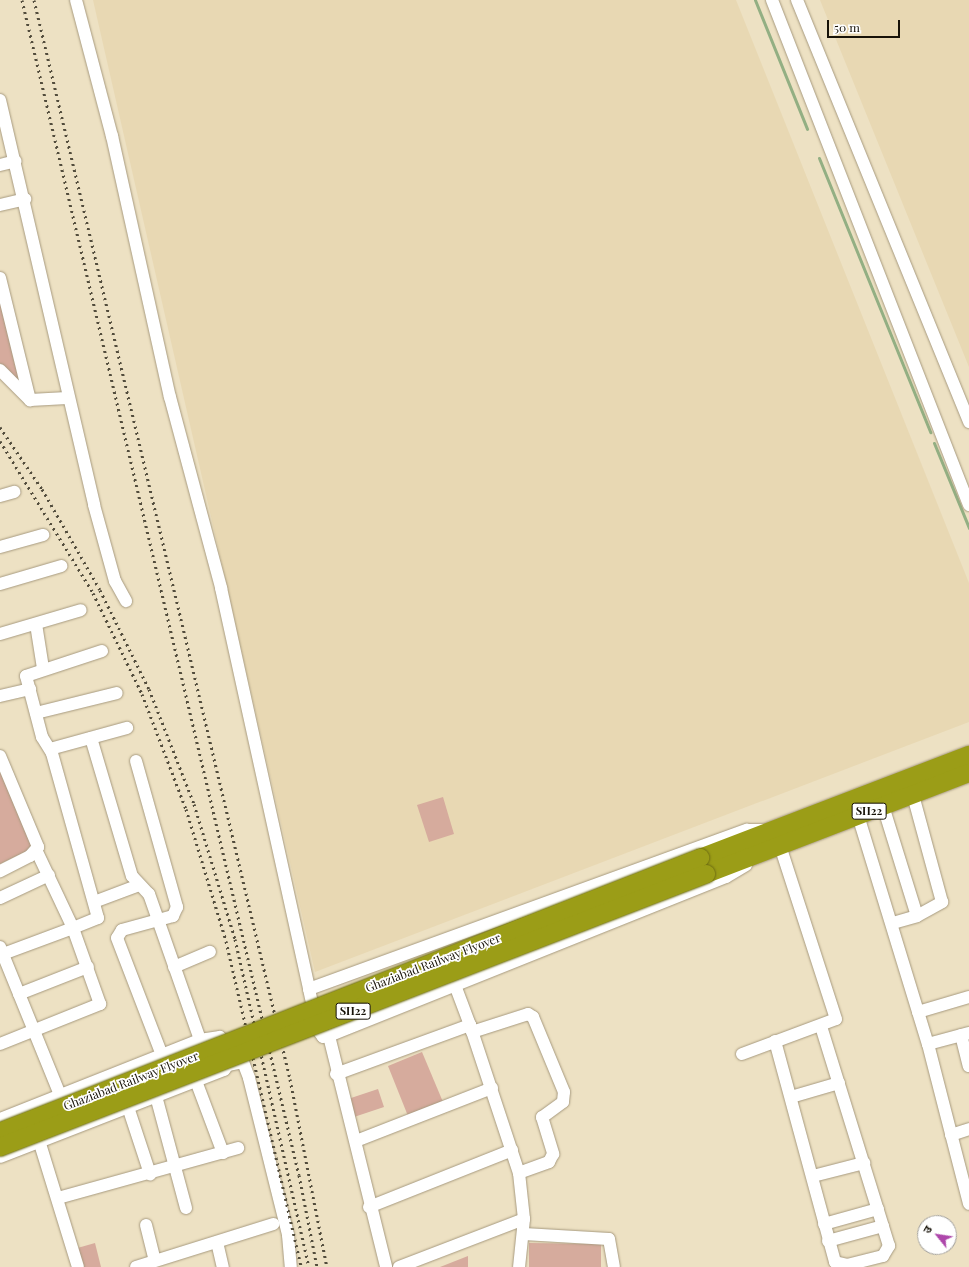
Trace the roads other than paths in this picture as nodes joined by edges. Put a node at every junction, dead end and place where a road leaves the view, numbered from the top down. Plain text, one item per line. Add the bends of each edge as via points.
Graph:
1 (76, 0) edge
2 (772, 0) edge
3 (797, 0) edge
4 (0, 100) edge
5 (4, 128) edge
6 (16, 161) junction
7 (0, 165) edge
8 (25, 199) junction
9 (0, 205) edge
10 (0, 278) edge
11 (0, 370) edge
12 (68, 398) junction
13 (30, 400) junction
14 (969, 422) edge
15 (14, 492) dead end
16 (0, 496) edge
17 (969, 505) edge
18 (43, 535) dead end
19 (0, 547) edge
20 (61, 566) dead end
21 (0, 584) edge
22 (126, 601) dead end
23 (81, 610) dead end
24 (36, 624) junction
25 (0, 634) edge
26 (102, 651) dead end
27 (43, 668) junction
28 (30, 689) junction
29 (117, 693) dead end
30 (0, 696) edge
31 (36, 713) junction
32 (127, 728) dead end
33 (91, 738) junction
34 (50, 749) junction
35 (0, 756) edge
36 (969, 756) edge
37 (136, 761) dead end
38 (969, 773) edge
39 (913, 795) junction
40 (883, 806) junction
41 (856, 808) junction
42 (775, 842) junction
43 (37, 852) junction
44 (703, 866) junction
45 (0, 871) edge
46 (49, 875) junction
47 (139, 885) junction
48 (0, 898) edge
49 (94, 902) junction
50 (917, 916) junction
51 (157, 920) junction
52 (893, 923) junction
53 (73, 928) junction
54 (440, 943) junction
55 (1, 950) edge
56 (210, 952) dead end
57 (88, 967) junction
58 (174, 967) junction
59 (455, 984) junction
60 (309, 989) junction
61 (19, 994) junction
62 (969, 997) edge
63 (918, 1012) junction
64 (821, 1027) junction
65 (471, 1028) junction
66 (34, 1031) junction
67 (965, 1034) edge
68 (329, 1036) junction
69 (200, 1040) junction
70 (775, 1041) junction
71 (0, 1044) edge
72 (928, 1044) junction
73 (742, 1054) dead end
74 (162, 1055) junction
75 (228, 1065) junction
76 (969, 1066) edge
77 (336, 1074) junction
78 (196, 1081) junction
79 (839, 1083) junction
80 (492, 1088) junction
81 (60, 1095) junction
82 (156, 1096) junction
83 (791, 1097) junction
84 (30, 1107) junction
85 (128, 1107) junction
86 (0, 1119) edge
87 (969, 1129) edge
88 (0, 1132) edge
89 (951, 1135) junction
90 (356, 1141) junction
91 (40, 1142) junction
92 (0, 1147) edge
93 (238, 1148) dead end
94 (512, 1150) junction
95 (223, 1153) junction
96 (0, 1157) edge
97 (864, 1163) junction
98 (175, 1168) junction
99 (519, 1173) junction
100 (150, 1174) junction
101 (813, 1176) junction
102 (58, 1198) junction
103 (969, 1204) edge
104 (370, 1207) junction
105 (186, 1208) dead end
106 (878, 1209) junction
107 (524, 1219) junction
108 (273, 1224) dead end
109 (824, 1224) junction
110 (146, 1225) dead end
111 (883, 1226) junction
112 (524, 1234) junction
113 (217, 1242) junction
114 (828, 1242) junction
115 (155, 1260) junction
116 (78, 1267) edge
117 (136, 1267) edge
118 (224, 1267) edge
119 (291, 1267) edge
120 (386, 1267) edge
121 (399, 1267) edge
122 (520, 1267) edge
123 (614, 1267) edge

1 - 60 street via 112,136 172,404 221,588
2 - 17 street
3 - 14 street
4 - 5 street
5 - 6 street
6 - 7 street
6 - 8 street
8 - 9 street
8 - 12 street
10 - 13 street
11 - 13 street
12 - 13 street
12 - 22 street via 112,572
15 - 16 street
18 - 19 street
20 - 21 street
23 - 24 street
24 - 25 street
24 - 27 street
26 - 27 street
27 - 28 street via 26,676
28 - 30 street
28 - 31 street
29 - 31 street
31 - 34 street via 42,737
32 - 33 street
33 - 34 street
33 - 47 street via 132,876
34 - 49 street
35 - 43 street
36 - 41 highway, SH22
37 - 51 street via 177,906 173,916
38 - 39 highway, SH22
39 - 40 highway, SH22
39 - 50 street via 942,897 940,904
40 - 41 highway, SH22
40 - 50 street
41 - 42 highway, SH22
41 - 52 street
42 - 44 highway, Ghaziabad Railway Flyover / SH22
42 - 54 street via 747,830
42 - 59 street via 726,877
42 - 64 street via 837,1015
43 - 45 street
43 - 46 street
44 - 88 highway, Ghaziabad Railway Flyover / SH22, bridge
44 - 92 highway, Ghaziabad Railway Flyover / SH22, bridge
46 - 48 street
46 - 53 street
47 - 49 street
47 - 51 street via 149,894
49 - 53 street via 97,920
50 - 52 street
51 - 58 street
51 - 74 street via 122,930 117,938
52 - 63 street
53 - 55 street
53 - 57 street
54 - 59 street
54 - 60 street
55 - 61 street
56 - 58 street
57 - 61 street
57 - 66 street via 100,1004
58 - 69 street
59 - 65 street
59 - 68 street
60 - 68 street via 318,1030 323,1037
61 - 66 street
62 - 63 street
63 - 72 street
64 - 70 street
64 - 79 street
65 - 77 street
65 - 80 street
65 - 99 street via 528,1014 533,1017 564,1092 563,1102 542,1117 553,1154 541,1167
66 - 71 street
66 - 81 street
67 - 72 street
67 - 76 street
68 - 77 street
69 - 74 street
69 - 75 street via 220,1037
70 - 73 street
70 - 83 street
72 - 89 street
74 - 81 street
75 - 78 street via 224,1070
75 - 119 street via 243,1062 249,1078 288,1235
77 - 90 street
78 - 82 street
78 - 95 street
79 - 83 street
79 - 97 street
80 - 90 street
80 - 94 street
81 - 84 street
82 - 85 street
82 - 98 street
83 - 101 street
84 - 86 street
84 - 91 street
85 - 91 street
85 - 100 street
87 - 89 street
89 - 103 street
90 - 104 street
91 - 96 street
91 - 102 street
93 - 95 street
94 - 99 street
94 - 104 street
95 - 98 street
97 - 101 street
97 - 106 street
98 - 100 street
98 - 105 street
99 - 107 street
100 - 102 street
101 - 109 street
102 - 116 street
104 - 120 street
106 - 109 street
106 - 111 street
107 - 112 street
107 - 121 street
108 - 113 street
109 - 114 street
110 - 115 street
111 - 114 street
111 - 114 street via 889,1246 883,1256 840,1265 835,1262
112 - 122 street
112 - 123 street via 609,1239
113 - 115 street
113 - 118 street
115 - 117 street

